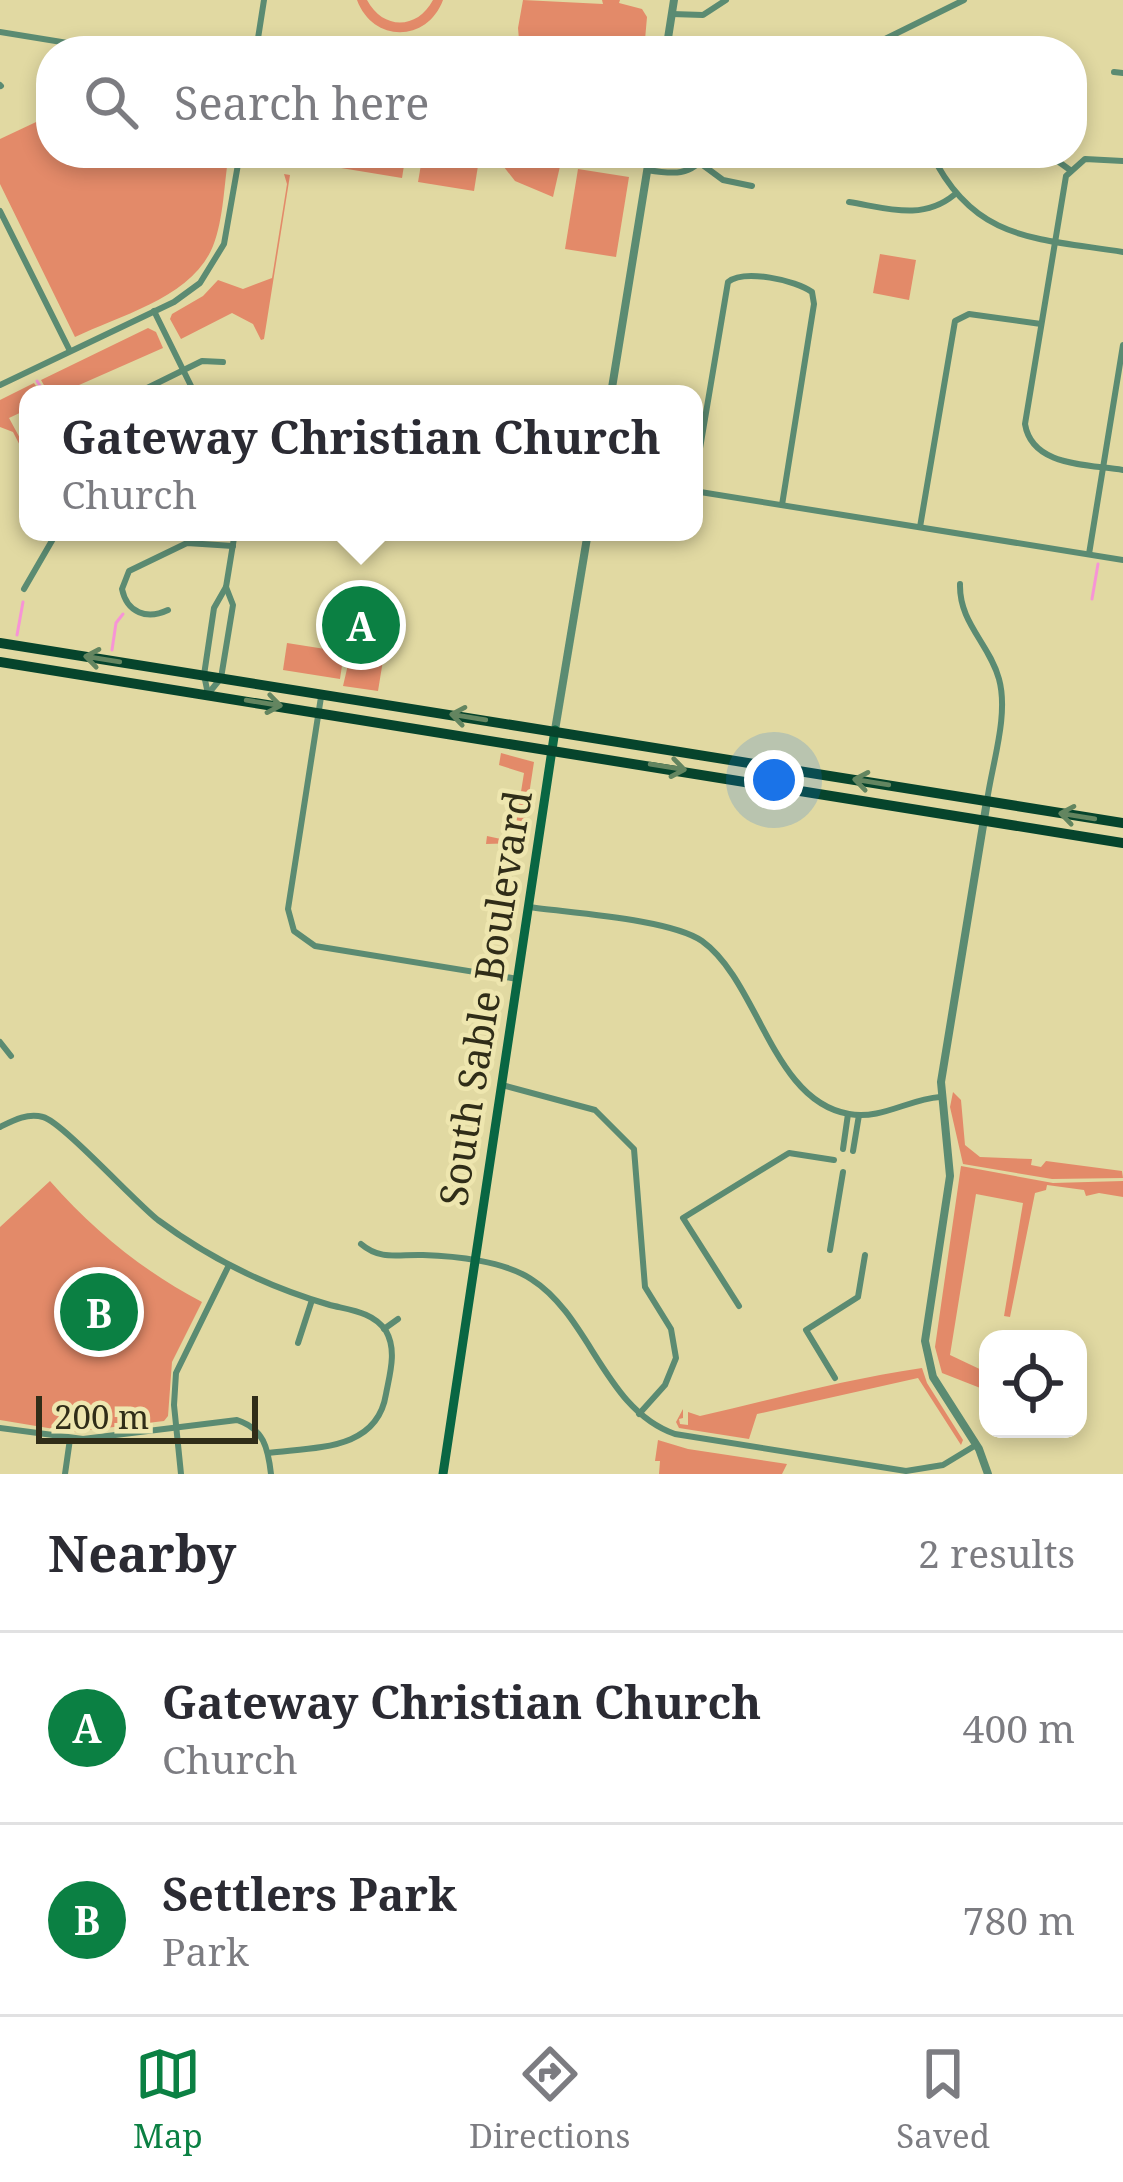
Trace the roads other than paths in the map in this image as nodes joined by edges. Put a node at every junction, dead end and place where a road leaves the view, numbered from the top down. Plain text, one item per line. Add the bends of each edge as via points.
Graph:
1 (264, 0) edge
2 (674, 0) edge
3 (726, 0) edge
4 (964, 0) edge
5 (671, 14) junction
6 (0, 32) edge
7 (258, 36) edge
8 (668, 36) edge
9 (889, 36) edge
10 (36, 38) edge
11 (1087, 159) edge
12 (1123, 161) edge
13 (237, 168) edge
14 (690, 168) edge
15 (706, 168) edge
16 (940, 168) edge
17 (1067, 168) edge
18 (1073, 168) edge
19 (647, 170) joint
20 (1070, 170) junction
21 (752, 186) dead end
22 (955, 195) junction
23 (849, 202) dead end
24 (0, 211) edge
25 (1054, 241) junction
26 (1123, 252) edge
27 (154, 311) junction
28 (1041, 324) junction
29 (1123, 345) edge
30 (70, 352) junction
31 (224, 362) dead end
32 (183, 370) junction
33 (1120, 381) edge
34 (152, 385) edge
35 (190, 385) edge
36 (612, 385) edge
37 (0, 386) edge
38 (703, 433) edge
39 (1103, 466) junction
40 (1123, 470) edge
41 (703, 489) edge
42 (782, 505) junction
43 (920, 527) junction
44 (52, 541) edge
45 (234, 541) edge
46 (586, 541) edge
47 (233, 546) junction
48 (1089, 554) junction
49 (1123, 560) edge
50 (960, 584) dead end
51 (226, 586) junction
52 (24, 589) dead end
53 (168, 610) dead end
54 (0, 644) edge
55 (0, 662) edge
56 (204, 675) junction
57 (221, 678) junction
58 (208, 694) junction
59 (322, 694) junction
60 (319, 712) junction
61 (555, 730) junction
62 (552, 748) junction
63 (987, 801) junction
64 (984, 818) junction
65 (1123, 823) edge
66 (1123, 843) edge
67 (529, 907) junction
68 (518, 979) junction
69 (0, 1042) edge
70 (10, 1056) dead end
71 (502, 1085) junction
72 (940, 1097) junction
73 (46, 1106) dead end
74 (848, 1114) junction
75 (859, 1114) junction
76 (44, 1117) junction
77 (0, 1127) edge
78 (834, 1160) dead end
79 (843, 1172) dead end
80 (361, 1244) dead end
81 (830, 1250) dead end
82 (865, 1255) dead end
83 (475, 1262) junction
84 (229, 1264) junction
85 (312, 1300) junction
86 (739, 1306) dead end
87 (398, 1319) dead end
88 (384, 1329) junction
89 (298, 1343) dead end
90 (835, 1378) dead end
91 (640, 1414) junction
92 (0, 1427) edge
93 (176, 1428) junction
94 (371, 1429) junction
95 (380, 1438) dead end
96 (70, 1439) junction
97 (976, 1444) junction
98 (268, 1453) junction
99 (65, 1474) edge
100 (181, 1474) edge
101 (271, 1474) edge
102 (442, 1474) edge
103 (988, 1474) edge

1 - 7 street
2 - 5 street
3 - 5 street via 703,15
4 - 9 street
5 - 8 street
6 - 10 street
11 - 12 street
13 - 27 street via 220,256 192,290
14 - 19 street
15 - 21 street
16 - 22 street
17 - 20 street
18 - 20 street
19 - 36 street
20 - 25 street
22 - 23 street via 922,212
22 - 25 street via 1004,228
24 - 30 street
25 - 26 street
25 - 28 street
27 - 30 street
27 - 32 street
28 - 39 street via 1028,438 1047,456
28 - 43 street via 965,314 954,323
29 - 33 street
30 - 37 street
31 - 32 street
32 - 34 street
32 - 35 street
33 - 39 street
38 - 42 street via 728,282 737,275 804,286 814,297
39 - 40 street
39 - 48 street
41 - 42 street
42 - 43 street
43 - 48 street
44 - 52 street
45 - 47 street
46 - 61 street, South Sable Boulevard
47 - 51 street
47 - 53 street via 187,544 129,571 122,590 129,607 153,615
48 - 49 street
50 - 63 street via 966,621 1002,694
51 - 56 street via 214,608
51 - 57 street via 232,604
56 -> 54 main road
55 - 58 main road
56 - 57 main road
56 - 58 street
57 - 58 street
57 - 59 main road
58 -> 60 main road
59 - 60 street
61 -> 59 main road
60 - 62 main road
60 - 68 street via 291,926 322,948
61 - 62 main road, South Sable Boulevard
63 -> 61 main road
62 -> 64 main road
62 - 67 main road, South Sable Boulevard
63 - 64 street
65 -> 63 main road
64 - 66 main road
64 - 72 street
67 - 68 main road, South Sable Boulevard
67 - 74 street via 670,928 702,941 802,1089
68 - 71 main road, South Sable Boulevard
69 - 70 street
71 - 83 main road, South Sable Boulevard
71 - 91 street via 595,1110 634,1149 645,1287 671,1329 676,1358
72 - 75 street
72 - 97 street via 950,1176 925,1347 936,1382
73 - 76 street
74 - 75 street
74 - 75 street via 848,1150
76 - 77 street
76 - 84 street via 138,1204
78 - 86 street via 789,1153 683,1218
79 - 81 street
80 - 83 street via 387,1256
82 - 90 street via 858,1298 806,1330
83 - 91 street via 516,1271 544,1290
83 - 102 main road, South Sable Boulevard
84 - 85 street
84 - 93 street via 178,1363
85 - 88 street via 365,1314
85 - 89 street
87 - 88 street
88 - 94 street via 392,1360
91 - 97 street via 683,1436 906,1472 943,1465
92 - 96 street
93 - 96 street
93 - 98 street via 244,1422
93 - 100 street
94 - 95 street
94 - 98 street via 345,1443
96 - 99 street
97 - 103 street
98 - 101 street

